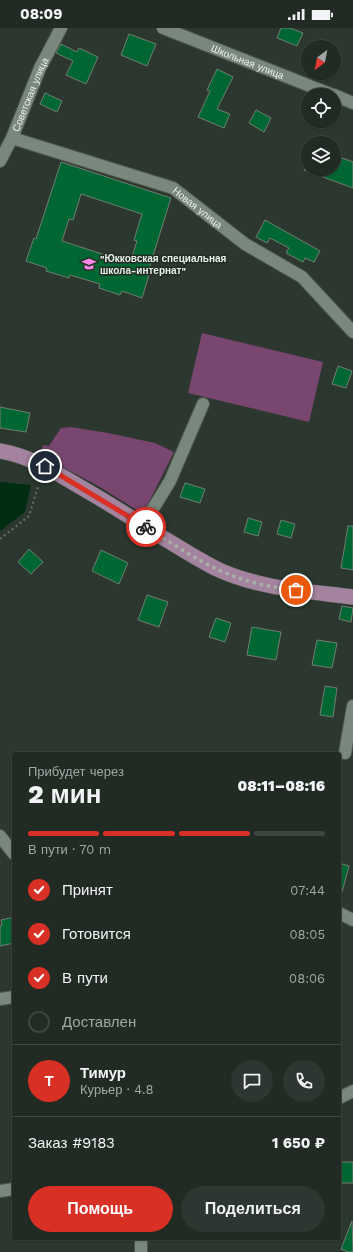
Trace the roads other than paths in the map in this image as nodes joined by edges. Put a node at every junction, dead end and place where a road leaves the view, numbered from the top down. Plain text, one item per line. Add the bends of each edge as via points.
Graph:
1 (61, 28) edge
2 (163, 28) edge
3 (315, 88) edge
4 (341, 98) edge
5 (353, 103) edge
6 (12, 138) junction
7 (0, 161) edge
8 (353, 332) edge
9 (203, 404) dead end
10 (0, 451) edge
11 (143, 525) junction
12 (353, 596) edge
13 (353, 706) edge
14 (345, 752) dead end
15 (0, 836) edge
16 (12, 851) edge
17 (341, 914) edge
18 (353, 920) edge
19 (12, 997) edge
20 (0, 999) edge
21 (353, 1091) edge
22 (341, 1097) edge
23 (12, 1189) edge
24 (0, 1191) edge
25 (141, 1240) edge
26 (141, 1252) edge

1 - 6 street, Советская улица via 40,68
2 - 3 street, Школьная улица
4 - 5 street, Школьная улица
6 - 7 street, Советская улица
6 - 8 street, Новая улица via 174,188 245,244 302,276
9 - 11 street via 170,481
10 - 11 main road via 45,466
11 - 12 main road via 198,559 238,578 261,585
13 - 14 street
15 - 16 street
17 - 18 street
19 - 20 street
21 - 22 street
23 - 24 street
25 - 26 street

